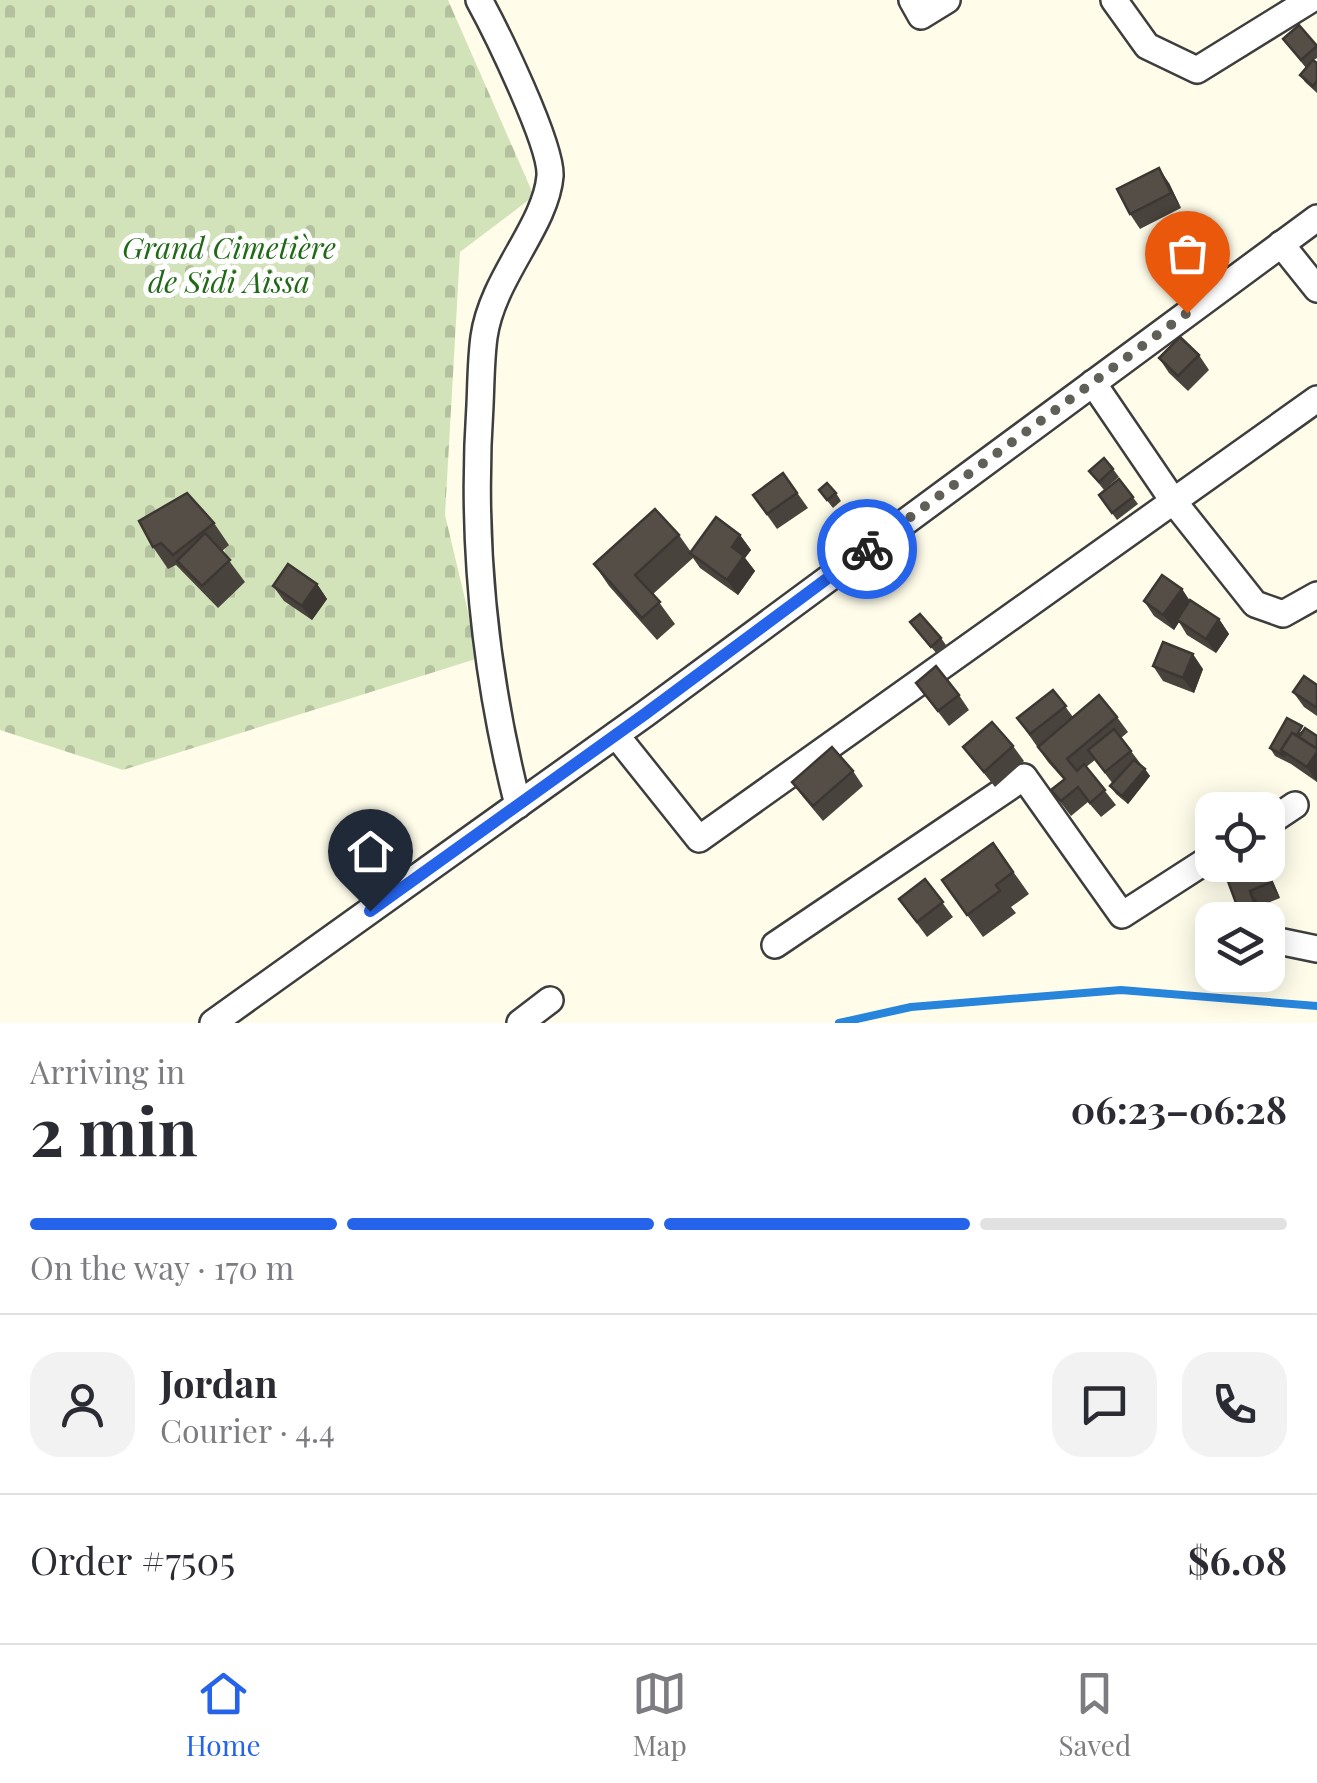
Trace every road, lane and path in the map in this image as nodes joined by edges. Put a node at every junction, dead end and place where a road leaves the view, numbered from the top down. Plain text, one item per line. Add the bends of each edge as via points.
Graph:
1 (480, 0) edge
2 (912, 0) edge
3 (948, 0) edge
4 (1114, 0) edge
5 (1310, 0) edge
6 (1317, 218) edge
7 (1281, 244) junction
8 (1317, 289) edge
9 (1092, 383) junction
10 (1317, 398) edge
11 (1174, 502) junction
12 (1310, 609) edge
13 (616, 735) junction
14 (518, 805) junction
15 (1295, 806) dead end
16 (1285, 812) edge
17 (1195, 868) edge
18 (1285, 942) edge
19 (775, 945) dead end
20 (1317, 949) edge
21 (550, 1000) dead end
22 (220, 1021) edge
23 (520, 1023) edge

1 - 14 street via 551,173 543,205 499,284 484,334 475,484 492,687
2 - 3 street via 922,16
4 - 5 street via 1148,46 1198,70
6 - 7 street
7 - 8 street
7 - 9 street
9 - 11 street
9 - 13 street
10 - 11 street
11 - 12 street via 1255,604 1283,614
11 - 13 street via 700,839
13 - 14 street
14 - 22 street
15 - 16 street
17 - 19 street via 1122,915 1024,777
18 - 20 street
21 - 23 street

